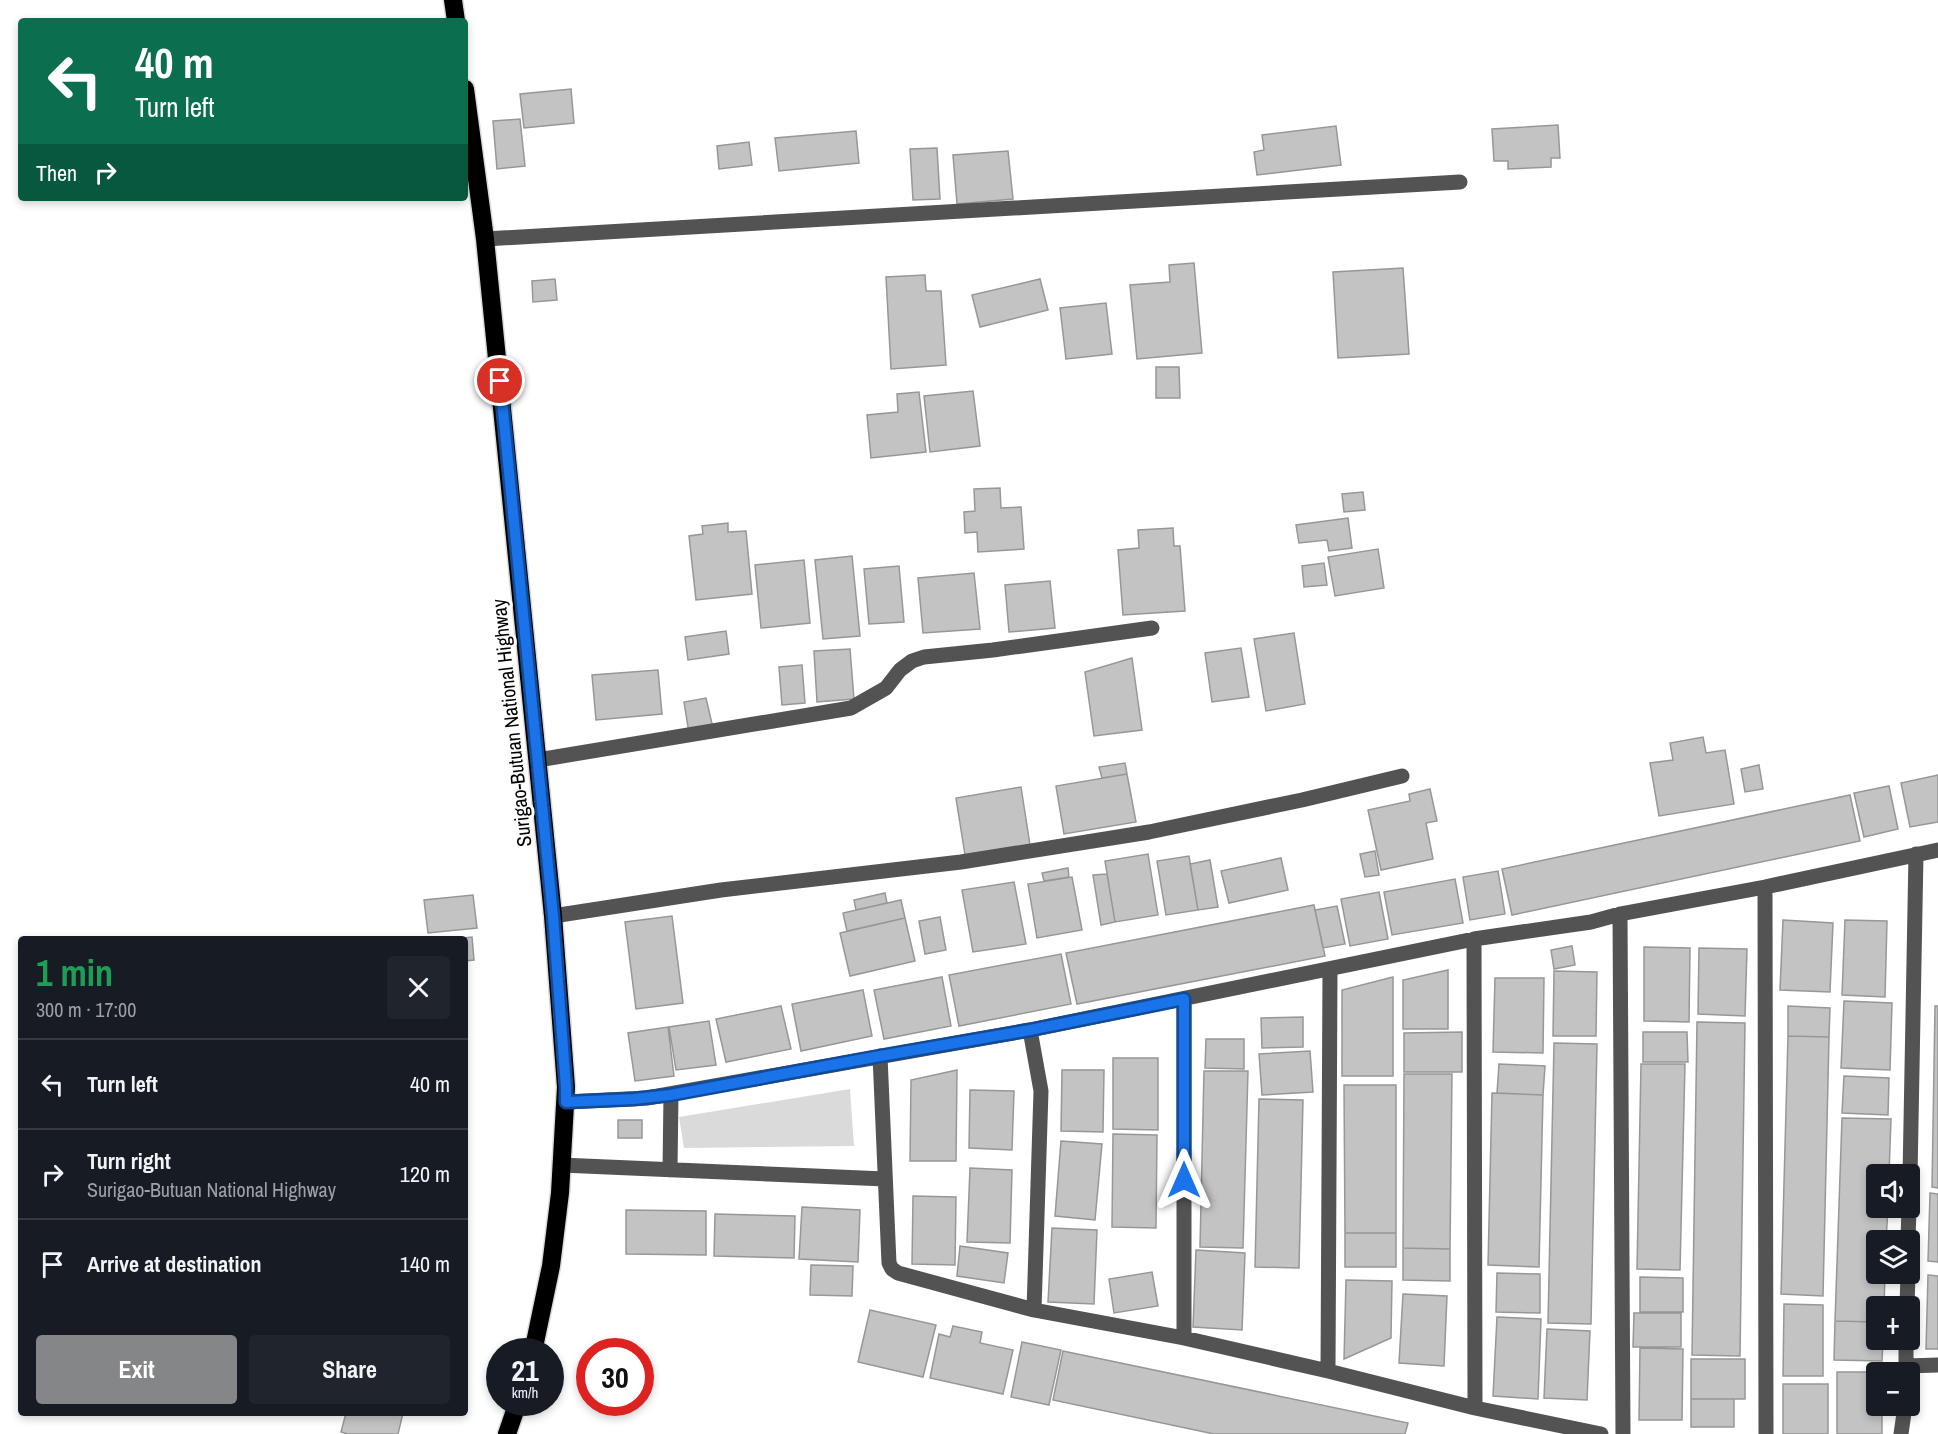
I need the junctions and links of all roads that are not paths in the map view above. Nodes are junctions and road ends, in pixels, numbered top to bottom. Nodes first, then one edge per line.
1 (453, 0) edge
2 (456, 18) edge
3 (468, 112) edge
4 (1460, 182) dead end
5 (485, 239) junction
6 (1152, 628) dead end
7 (538, 760) junction
8 (1402, 776) dead end
9 (1938, 850) edge
10 (1916, 854) junction
11 (1765, 886) junction
12 (1620, 914) junction
13 (553, 916) junction
14 (1474, 939) junction
15 (1330, 969) junction
16 (1184, 999) junction
17 (1030, 1030) junction
18 (880, 1056) junction
19 (670, 1095) junction
20 (566, 1102) junction
21 (1910, 1164) edge
22 (561, 1166) junction
23 (670, 1170) junction
24 (885, 1179) junction
25 (1034, 1310) junction
26 (536, 1338) edge
27 (1184, 1338) junction
28 (1938, 1365) edge
29 (1920, 1367) edge
30 (1328, 1371) junction
31 (1475, 1408) junction
32 (513, 1416) edge
33 (1904, 1416) edge
34 (507, 1434) edge
35 (1601, 1434) edge
36 (1623, 1434) edge
37 (1766, 1434) edge
38 (1902, 1434) edge

1 - 2 highway
3 - 5 highway, Surigao-Butuan National Highway
4 - 5 street
5 - 7 highway, Surigao-Butuan National Highway
6 - 7 street
7 - 13 highway, Surigao-Butuan National Highway
8 - 13 street
9 - 10 street
10 - 11 street
10 - 21 street
11 - 12 street
11 - 37 street
12 - 14 street
12 - 36 street
13 - 20 highway, Surigao-Butuan National Highway
14 - 15 street
14 - 31 street
15 - 16 street
15 - 30 street
16 - 17 street
16 - 27 street
17 - 18 street
17 - 25 street
18 - 19 street
18 - 24 street
19 - 20 street
19 - 23 street
20 - 22 highway, Surigao-Butuan National Highway
22 - 23 street
22 - 26 highway, Surigao-Butuan National Highway
23 - 24 street
24 - 25 street
25 - 27 street
27 - 30 street
28 - 29 street
30 - 31 street
31 - 35 street
32 - 34 highway
33 - 38 street

